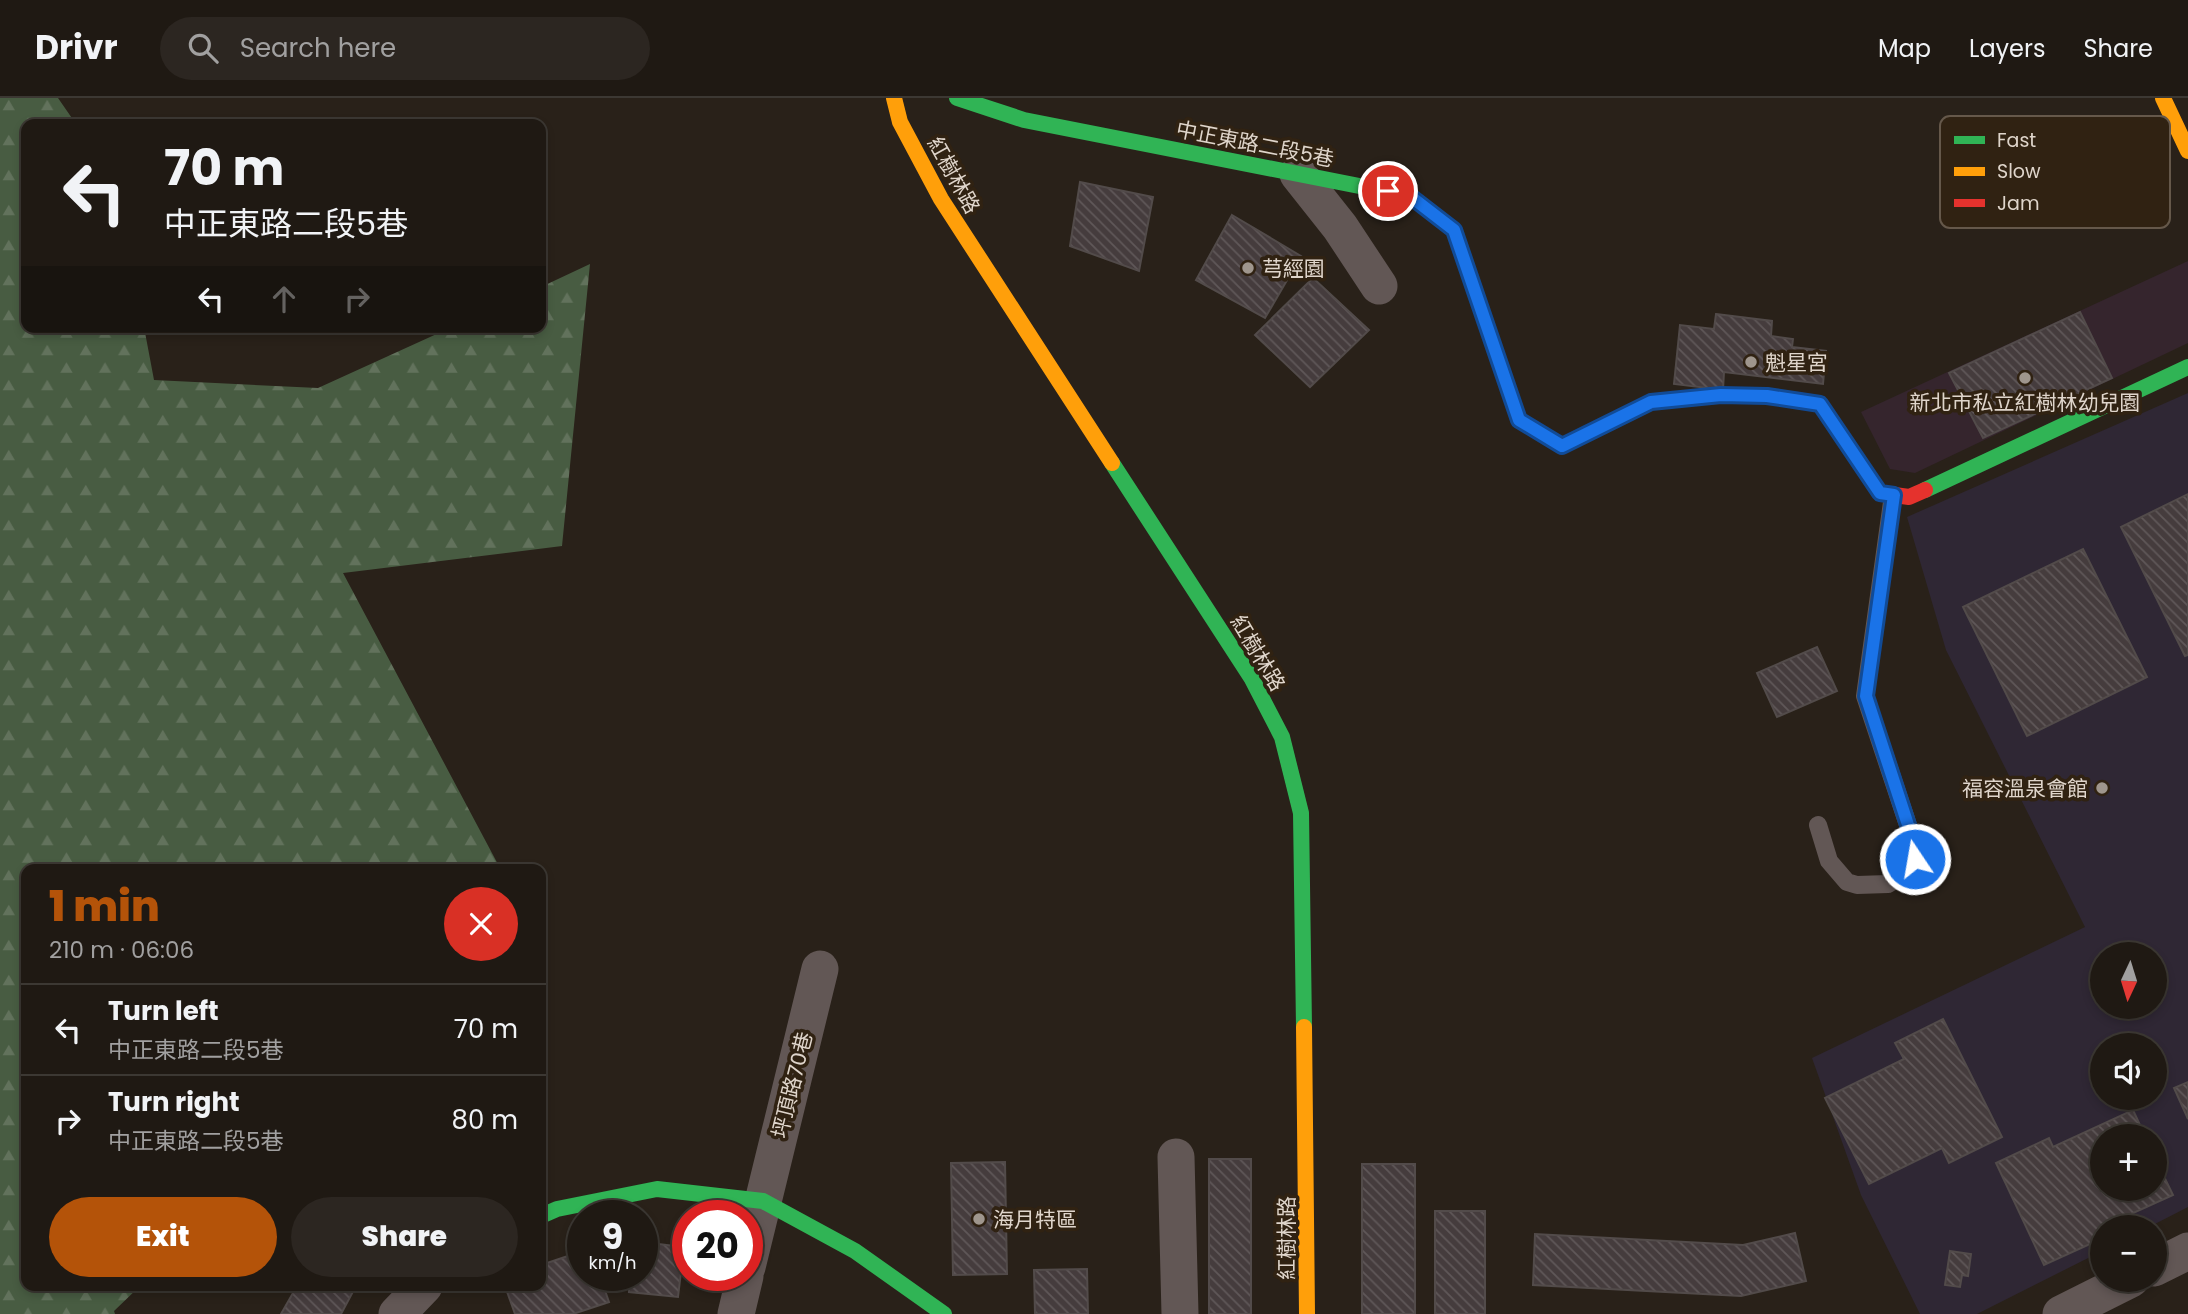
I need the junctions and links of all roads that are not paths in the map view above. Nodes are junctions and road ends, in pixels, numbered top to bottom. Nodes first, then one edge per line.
1 (894, 98) edge
2 (957, 98) edge
3 (2163, 98) edge
4 (2188, 151) edge
5 (1298, 174) junction
6 (1379, 286) dead end
7 (2188, 367) edge
8 (1894, 495) junction
9 (1818, 825) dead end
10 (820, 969) dead end
11 (1176, 1157) dead end
12 (764, 1201) junction
13 (763, 1205) edge
14 (546, 1214) edge
15 (2188, 1251) edge
16 (2167, 1262) edge
17 (419, 1291) edge
18 (741, 1291) edge
19 (2105, 1292) edge
20 (397, 1314) edge
21 (736, 1314) edge
22 (944, 1314) edge
23 (1180, 1314) edge
24 (1307, 1314) edge
25 (2061, 1314) edge

1 - 24 street, 紅樹林路
2 - 5 street, 中正東路二段5巷
3 - 4 street
5 - 6 street
5 - 8 street, 中正東路二段5巷
7 - 8 street
8 - 9 lane
10 - 12 street, 坪頂路70巷
11 - 23 street
12 - 13 street, 坪頂路70巷
12 - 14 street
12 - 22 street
15 - 16 street
17 - 20 street
18 - 21 street
19 - 25 street

